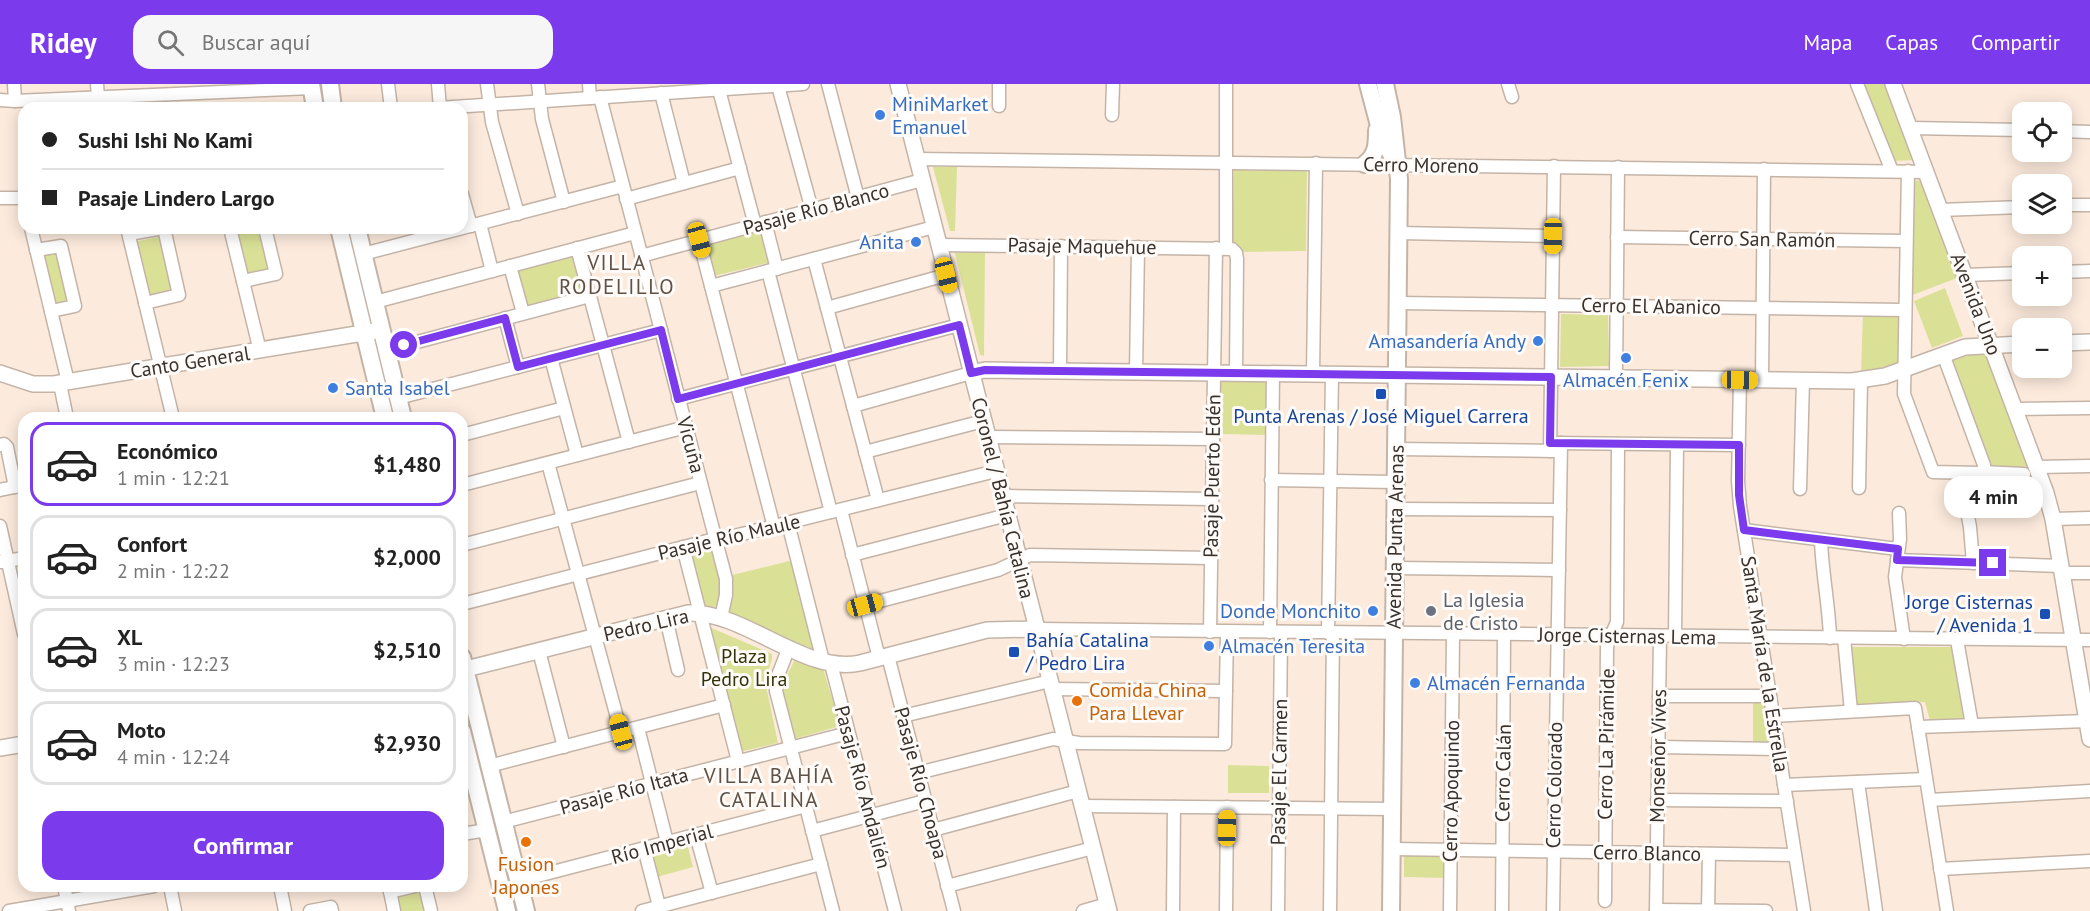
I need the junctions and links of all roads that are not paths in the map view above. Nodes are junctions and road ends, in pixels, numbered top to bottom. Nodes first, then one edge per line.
1 (14, 84) edge
2 (97, 84) edge
3 (330, 84) edge
4 (388, 84) edge
5 (438, 84) edge
6 (487, 84) edge
7 (538, 84) edge
8 (589, 84) edge
9 (803, 84) edge
10 (828, 84) edge
11 (897, 84) edge
12 (999, 84) edge
13 (1113, 84) edge
14 (1226, 84) edge
15 (1368, 84) edge
16 (1385, 84) edge
17 (1508, 84) edge
18 (1857, 84) edge
19 (1893, 84) edge
20 (312, 86) edge
21 (751, 86) edge
22 (778, 86) junction
23 (251, 87) edge
24 (200, 88) edge
25 (644, 89) edge
26 (151, 90) edge
27 (720, 90) junction
28 (661, 93) junction
29 (98, 97) junction
30 (1512, 97) dead end
31 (595, 98) junction
32 (0, 100) edge
33 (15, 101) junction
34 (540, 101) junction
35 (314, 102) edge
36 (332, 102) edge
37 (390, 102) edge
38 (439, 102) edge
39 (489, 105) junction
40 (468, 106) edge
41 (999, 106) dead end
42 (1112, 115) dead end
43 (1378, 120) junction
44 (1910, 128) junction
45 (2012, 130) edge
46 (2072, 131) edge
47 (2090, 132) edge
48 (916, 159) junction
49 (1226, 162) junction
50 (1316, 163) junction
51 (1365, 164) junction
52 (1397, 164) junction
53 (1554, 166) junction
54 (1618, 167) junction
55 (740, 168) junction
56 (1764, 170) junction
57 (1892, 171) junction
58 (1908, 171) junction
59 (1926, 172) junction
60 (922, 180) junction
61 (684, 183) junction
62 (623, 186) junction
63 (0, 198) edge
64 (18, 198) edge
65 (858, 198) junction
66 (626, 199) junction
67 (564, 201) junction
68 (2090, 205) edge
69 (2072, 206) edge
70 (2012, 207) edge
71 (468, 208) edge
72 (812, 210) junction
73 (1940, 210) junction
74 (518, 214) junction
75 (760, 224) junction
76 (475, 225) junction
77 (468, 226) edge
78 (934, 227) junction
79 (635, 232) junction
80 (1399, 233) junction
81 (32, 234) edge
82 (129, 234) edge
83 (164, 234) edge
84 (231, 234) edge
85 (266, 234) edge
86 (340, 234) edge
87 (358, 234) edge
88 (419, 234) edge
89 (1553, 236) junction
90 (1617, 237) junction
91 (1764, 239) junction
92 (699, 240) junction
93 (1906, 241) junction
94 (938, 245) junction
95 (1061, 246) junction
96 (1138, 247) junction
97 (578, 248) junction
98 (1221, 248) junction
99 (36, 250) junction
100 (363, 254) junction
101 (641, 255) junction
102 (814, 259) junction
103 (510, 266) junction
104 (773, 270) junction
105 (492, 271) junction
106 (2090, 271) edge
107 (2072, 272) edge
108 (2012, 273) edge
109 (946, 275) junction
110 (1965, 275) junction
111 (243, 281) junction
112 (711, 286) junction
113 (590, 296) junction
114 (375, 302) junction
115 (145, 303) junction
116 (1398, 303) junction
117 (1552, 305) junction
118 (1616, 306) junction
119 (827, 308) junction
120 (1763, 308) junction
121 (1904, 310) junction
122 (51, 311) junction
123 (523, 313) junction
124 (505, 318) junction
125 (959, 325) junction
126 (381, 329) junction
127 (661, 330) junction
128 (365, 333) junction
129 (2090, 342) edge
130 (2072, 343) edge
131 (1991, 344) junction
132 (2012, 344) edge
133 (603, 345) junction
134 (387, 350) junction
135 (260, 351) junction
136 (1943, 354) junction
137 (840, 356) junction
138 (551, 358) junction
139 (160, 367) junction
140 (518, 367) junction
141 (793, 368) junction
142 (1904, 370) junction
143 (1060, 371) junction
144 (1136, 372) junction
145 (0, 373) edge
146 (971, 373) junction
147 (1214, 373) junction
148 (1236, 373) junction
149 (1273, 374) junction
150 (1312, 374) junction
151 (1332, 374) junction
152 (1397, 375) junction
153 (1551, 377) junction
154 (1616, 378) junction
155 (1740, 380) junction
156 (1762, 380) junction
157 (1803, 380) junction
158 (1861, 380) junction
159 (64, 383) junction
160 (737, 383) junction
161 (398, 398) junction
162 (678, 399) junction
163 (853, 406) junction
164 (564, 408) junction
165 (2090, 408) edge
166 (2015, 409) junction
167 (66, 412) edge
168 (171, 412) edge
169 (384, 412) edge
170 (402, 412) edge
171 (983, 421) junction
172 (686, 427) junction
173 (468, 433) edge
174 (987, 437) junction
175 (1213, 439) junction
176 (629, 442) junction
177 (1618, 444) junction
178 (0, 445) edge
179 (1677, 445) junction
180 (1739, 445) junction
181 (1556, 447) junction
182 (1396, 449) junction
183 (865, 452) junction
184 (577, 456) junction
185 (548, 463) junction
186 (2090, 466) edge
187 (996, 471) junction
188 (2030, 471) junction
189 (1982, 472) junction
190 (1271, 480) junction
191 (1330, 481) junction
192 (1396, 482) junction
193 (18, 483) edge
194 (468, 483) edge
195 (700, 483) junction
196 (18, 486) edge
197 (1859, 488) dead end
198 (1800, 489) dead end
199 (0, 490) edge
200 (1002, 496) junction
201 (1964, 496) dead end
202 (1212, 499) junction
203 (878, 500) junction
204 (1396, 509) junction
205 (1560, 510) junction
206 (836, 511) junction
207 (1899, 513) dead end
208 (1007, 515) junction
209 (2090, 518) edge
210 (563, 519) junction
211 (2053, 519) junction
212 (788, 523) junction
213 (0, 526) edge
214 (774, 527) junction
215 (1744, 530) junction
216 (716, 540) junction
217 (1821, 540) junction
218 (468, 544) edge
219 (683, 547) junction
220 (1897, 554) junction
221 (852, 555) junction
222 (1211, 558) junction
223 (1018, 560) junction
224 (4, 561) edge
225 (1973, 563) junction
226 (1395, 568) junction
227 (2061, 569) junction
228 (1559, 570) junction
229 (2090, 573) edge
230 (578, 574) junction
231 (468, 602) edge
232 (865, 605) junction
233 (18, 611) edge
234 (700, 613) junction
235 (666, 618) junction
236 (720, 618) junction
237 (1036, 629) junction
238 (1210, 632) junction
239 (1227, 632) junction
240 (1275, 632) junction
241 (1331, 633) junction
242 (1394, 633) junction
243 (1453, 634) junction
244 (1504, 635) junction
245 (1557, 635) junction
246 (1612, 636) junction
247 (1660, 636) junction
248 (595, 637) junction
249 (1675, 637) junction
250 (1761, 637) junction
251 (1830, 638) junction
252 (1844, 638) junction
253 (1904, 639) junction
254 (1957, 640) junction
255 (2090, 640) edge
256 (2074, 641) junction
257 (789, 647) junction
258 (539, 651) junction
259 (883, 657) junction
260 (827, 663) junction
261 (468, 664) edge
262 (678, 670) dead end
263 (468, 684) edge
264 (1051, 685) junction
265 (1226, 691) junction
266 (1659, 696) junction
267 (1770, 696) junction
268 (2087, 701) edge
269 (724, 705) junction
270 (1851, 711) junction
271 (903, 716) junction
272 (1773, 716) junction
273 (2087, 722) junction
274 (1972, 725) junction
275 (1918, 727) junction
276 (638, 728) junction
277 (621, 732) junction
278 (849, 733) junction
279 (2090, 739) edge
280 (1065, 740) junction
281 (18, 745) edge
282 (564, 747) junction
283 (1658, 747) junction
284 (0, 748) edge
285 (790, 748) junction
286 (1778, 749) junction
287 (738, 761) junction
288 (468, 763) edge
289 (489, 766) junction
290 (918, 772) junction
291 (1926, 779) junction
292 (1858, 782) junction
293 (652, 783) junction
294 (1784, 784) junction
295 (2090, 792) edge
296 (1080, 798) junction
297 (1658, 800) junction
298 (1930, 800) junction
299 (925, 801) junction
300 (1787, 801) junction
301 (806, 806) junction
302 (1174, 807) junction
303 (1227, 807) junction
304 (1279, 808) junction
305 (1332, 808) junction
306 (1392, 809) junction
307 (870, 815) junction
308 (503, 822) junction
309 (487, 830) junction
310 (933, 830) junction
311 (812, 831) junction
312 (468, 833) edge
313 (696, 835) junction
314 (667, 842) junction
315 (1093, 848) junction
316 (644, 849) junction
317 (1392, 849) junction
318 (1451, 850) junction
319 (1502, 850) junction
320 (1554, 851) junction
321 (1605, 852) junction
322 (1657, 853) junction
323 (1709, 854) junction
324 (1795, 855) junction
325 (2090, 861) edge
326 (820, 864) junction
327 (1940, 868) junction
328 (518, 881) junction
329 (948, 886) junction
330 (128, 892) edge
331 (171, 892) edge
332 (281, 892) edge
333 (391, 892) edge
334 (427, 892) edge
335 (712, 893) junction
336 (1605, 901) dead end
337 (68, 906) edge
338 (659, 906) junction
339 (683, 906) edge
340 (1108, 908) edge
341 (1656, 910) edge
342 (1708, 910) edge
343 (1766, 910) edge
344 (9, 911) edge
345 (175, 911) edge
346 (285, 911) edge
347 (310, 911) edge
348 (332, 911) edge
349 (394, 911) edge
350 (432, 911) edge
351 (507, 911) edge
352 (525, 911) edge
353 (642, 911) edge
354 (832, 911) edge
355 (895, 911) edge
356 (954, 911) edge
357 (1083, 911) edge
358 (1173, 911) edge
359 (1226, 911) edge
360 (1278, 911) edge
361 (1330, 911) edge
362 (1391, 911) edge
363 (1450, 911) edge
364 (1502, 911) edge
365 (1553, 911) edge
366 (1804, 911) edge
367 (1876, 911) edge
368 (1947, 911) edge

1 - 33 street
2 - 29 street
3 - 36 main road
4 - 37 street
5 - 38 street
6 - 39 street
7 - 34 street
8 - 31 street, Vicuña
9 - 22 street
10 - 65 street
11 - 48 street, Coronel / Bahía Catalina
12 - 41 street
13 - 42 street
14 - 49 street, Pasaje Puerto Edén
15 - 43 main road, Avenida Punta Arenas
16 - 52 main road, Avenida Punta Arenas
17 - 30 street
18 - 57 street
19 - 44 street, Avenida Uno
20 - 23 street
20 - 35 main road
21 - 22 street
21 - 27 street
22 - 72 street
23 - 24 street
24 - 26 street
25 - 28 street
25 - 31 street
26 - 29 street
27 - 28 street
27 - 55 street, Pasaje Río Choapa
28 - 61 street
29 - 33 street
31 - 34 street
31 - 62 street, Vicuña
32 - 33 street
34 - 39 street
34 - 67 street
39 - 40 street
39 - 74 street
43 - 51 main road
43 - 52 main road, Avenida Punta Arenas
44 - 45 street
44 - 59 street, Avenida Uno
46 - 47 street
48 - 49 street, Cerro Moreno
48 - 60 street, Coronel / Bahía Catalina
49 - 50 street, Cerro Moreno
49 - 98 street, Pasaje Puerto Edén
50 - 51 street, Cerro Moreno
50 - 150 street
51 - 52 street, Cerro Moreno
52 - 53 street, Cerro Moreno
52 - 80 main road, Avenida Punta Arenas
53 - 54 street, Cerro Moreno
53 - 89 street, Cerro Colorado
54 - 56 street, Cerro Moreno
54 - 90 street
55 - 61 street
55 - 75 street, Pasaje Río Choapa
56 - 57 street, Cerro Moreno
56 - 91 street
57 - 58 street, Cerro Moreno
58 - 59 street, Cerro Moreno
58 - 93 street
59 - 73 street, Avenida Uno
60 - 65 street, Pasaje Río Blanco
60 - 78 street, Coronel / Bahía Catalina
61 - 66 street
62 - 66 street, Vicuña
62 - 67 street
63 - 64 street
65 - 72 street, Pasaje Río Blanco
66 - 79 street, Vicuña
67 - 74 street
68 - 69 street
70 - 73 street
71 - 76 street
72 - 75 street, Pasaje Río Blanco
73 - 110 street, Avenida Uno
74 - 76 street
75 - 92 street, Pasaje Río Blanco
75 - 104 street, Pasaje Río Choapa
76 - 77 street
76 - 105 street
78 - 94 street, Coronel / Bahía Catalina
78 - 102 street
79 - 97 street
79 - 101 street, Vicuña
80 - 89 street
80 - 116 main road, Avenida Punta Arenas
81 - 99 street
82 - 115 street
83 - 115 street
84 - 111 street
85 - 111 street
86 - 128 main road
87 - 100 main road
88 - 100 street
89 - 117 street, Cerro Colorado
90 - 91 street, Cerro San Ramón
90 - 118 street
91 - 93 street, Cerro San Ramón
91 - 120 street
92 - 101 street, Pasaje Río Blanco
92 - 112 street
93 - 121 street
94 - 95 street, Pasaje Maquehue
94 - 109 street, Coronel / Bahía Catalina
95 - 96 street, Pasaje Maquehue
95 - 143 street
96 - 98 street, Pasaje Maquehue
96 - 144 street
97 - 103 street
97 - 113 street
98 - 147 street, Pasaje Puerto Edén
98 - 148 street, Pasaje Puerto Edén
99 - 122 street
99 - 122 street
100 - 114 main road
101 - 127 street, Vicuña
102 - 104 street
102 - 119 street
103 - 105 street
103 - 123 street
104 - 112 street
104 - 141 street, Pasaje Río Choapa
105 - 114 street
106 - 107 street
108 - 110 street
109 - 119 street
109 - 125 street, Coronel / Bahía Catalina
110 - 131 street, Avenida Uno
111 - 135 street
112 - 160 street
113 - 123 street
113 - 133 street
114 - 126 main road
115 - 139 street
116 - 117 street, Cerro El Abanico
116 - 152 main road, Avenida Punta Arenas
117 - 118 street, Cerro El Abanico
117 - 153 street, Cerro Colorado
118 - 120 street, Cerro El Abanico
118 - 154 street
119 - 137 street
120 - 121 street, Cerro El Abanico
120 - 156 street
121 - 142 street
122 - 159 street
123 - 124 street
124 - 134 street
124 - 140 street
125 - 137 street
125 - 146 street, Coronel / Bahía Catalina
126 - 128 street, Canto General
126 - 134 main road
127 - 133 street
127 - 162 street, Vicuña
128 - 135 street, Canto General
128 - 169 main road
129 - 130 street
131 - 132 street
131 - 136 street
131 - 166 street, Avenida Uno
133 - 138 street
133 - 176 street
134 - 161 main road
135 - 139 street, Canto General
136 - 142 street
136 - 189 street
137 - 141 street
137 - 163 street
138 - 140 street
138 - 164 street
139 - 159 street, Canto General
139 - 168 street
140 - 161 street
141 - 160 street
141 - 206 street, Pasaje Río Choapa
142 - 158 street
142 - 189 street
143 - 144 street
143 - 146 street
144 - 147 street
145 - 159 street, Canto General
146 - 163 street
146 - 171 street, Coronel / Bahía Catalina
147 - 148 street
147 - 175 street, Pasaje Puerto Edén
148 - 149 street
149 - 150 street
149 - 190 street, Pasaje El Carmen
150 - 151 street
151 - 152 street
151 - 191 street
152 - 153 street
152 - 182 main road, Avenida Punta Arenas
153 - 154 street
153 - 181 street, Cerro Colorado
154 - 155 street
155 - 156 street
155 - 180 street, Santa María de la Estrella
156 - 157 street
157 - 158 street
157 - 198 street
158 - 197 street
159 - 167 street
160 - 162 street
160 - 214 street
161 - 170 main road
162 - 172 street, Vicuña
163 - 183 street
164 - 173 street
164 - 184 street
165 - 166 street
166 - 188 street, Avenida Uno
171 - 174 street, Coronel / Bahía Catalina
171 - 183 street
172 - 176 street
172 - 195 street, Vicuña
174 - 175 street
174 - 187 street, Coronel / Bahía Catalina
175 - 202 street, Pasaje Puerto Edén
176 - 184 street
177 - 179 street
177 - 181 street
177 - 246 street, Cerro La Pirámide
178 - 193 street
179 - 180 street
179 - 249 street
180 - 215 street, Santa María de la Estrella
181 - 182 street
181 - 205 street, Cerro Colorado
182 - 192 main road, Avenida Punta Arenas
183 - 203 street
184 - 185 street
185 - 194 street
185 - 210 street
186 - 188 street
187 - 200 street, Coronel / Bahía Catalina
187 - 203 street, Pasaje Río Maule
188 - 189 street
188 - 211 street, Avenida Uno
190 - 191 street
190 - 240 street, Pasaje El Carmen
191 - 192 street
191 - 241 street
192 - 204 main road, Avenida Punta Arenas
195 - 210 street
195 - 216 street, Vicuña
196 - 199 street
200 - 202 street
200 - 208 street, Coronel / Bahía Catalina
201 - 225 street
202 - 222 street, Pasaje Puerto Edén
203 - 206 street, Pasaje Río Maule
204 - 205 street
204 - 226 main road, Avenida Punta Arenas
205 - 228 street, Cerro Colorado
206 - 212 street, Pasaje Río Maule
206 - 221 street, Pasaje Río Choapa
207 - 220 street
208 - 221 street
208 - 223 street, Coronel / Bahía Catalina
209 - 211 street
210 - 218 street
210 - 230 street
211 - 227 street, Avenida Uno
212 - 214 street, Pasaje Río Maule
212 - 260 street, Pasaje Río Andalién
213 - 224 street
214 - 216 street, Pasaje Río Maule
215 - 217 street
215 - 250 street, Santa María de la Estrella
216 - 219 street, Pasaje Río Maule
216 - 236 street, Vicuña
217 - 220 street
217 - 251 street
219 - 230 street, Pasaje Río Maule
219 - 234 street
220 - 225 street
220 - 253 street
221 - 232 street, Pasaje Río Choapa
222 - 223 street
222 - 238 street, Pasaje Puerto Edén
223 - 232 street
223 - 237 street, Coronel / Bahía Catalina
224 - 233 street
225 - 227 street
226 - 228 street
226 - 242 main road, Avenida Punta Arenas
227 - 229 street
227 - 256 street, Avenida Uno
228 - 245 street, Cerro Colorado
230 - 231 street, Pasaje Río Maule
230 - 248 street
232 - 259 street, Pasaje Río Choapa
234 - 235 street, Pedro Lira
234 - 236 street, Pedro Lira
234 - 269 street
235 - 248 street, Pedro Lira
235 - 262 street
236 - 257 street, Pedro Lira
237 - 238 street, Jorge Cisternas Lema
237 - 259 street, Pedro Lira
237 - 264 street, Coronel / Bahía Catalina
238 - 239 street, Jorge Cisternas Lema
239 - 240 street, Jorge Cisternas Lema
239 - 265 street
240 - 241 street, Jorge Cisternas Lema
240 - 304 street, Pasaje El Carmen
241 - 242 street, Jorge Cisternas Lema
241 - 305 street
242 - 243 street, Jorge Cisternas Lema
242 - 306 main road, Avenida Punta Arenas
243 - 244 street, Jorge Cisternas Lema
243 - 318 street, Cerro Apoquindo
244 - 245 street, Jorge Cisternas Lema
244 - 319 street, Cerro Calán
245 - 246 street, Jorge Cisternas Lema
245 - 320 street, Cerro Colorado
246 - 247 street, Jorge Cisternas Lema
246 - 321 street, Cerro La Pirámide
247 - 249 street, Jorge Cisternas Lema
247 - 266 street, Monseñor Vives
248 - 258 street, Pedro Lira
248 - 277 street
249 - 250 street, Jorge Cisternas Lema
250 - 251 street, Jorge Cisternas Lema
250 - 267 street, Santa María de la Estrella
251 - 252 street, Jorge Cisternas Lema
252 - 253 street, Jorge Cisternas Lema
252 - 270 street
253 - 254 street, Jorge Cisternas Lema
254 - 256 street, Jorge Cisternas Lema
254 - 274 street
255 - 256 street, Jorge Cisternas Lema
256 - 268 street, Avenida Uno
257 - 260 street, Pedro Lira
257 - 285 street
258 - 261 street, Pedro Lira
258 - 282 street
259 - 260 street, Pedro Lira
259 - 271 street, Pasaje Río Choapa
260 - 278 street, Pasaje Río Andalién
263 - 289 main road
264 - 265 street
264 - 271 street
264 - 280 street, Coronel / Bahía Catalina
265 - 280 street
266 - 267 street
266 - 283 street, Monseñor Vives
267 - 272 street, Santa María de la Estrella
268 - 273 street, Avenida Uno
269 - 276 street
269 - 287 street
270 - 272 street
270 - 275 street
271 - 290 street, Pasaje Río Choapa
272 - 286 street, Santa María de la Estrella
273 - 274 street
273 - 279 street, Avenida Uno
274 - 275 street
275 - 291 street
276 - 277 street
276 - 293 street
277 - 282 street
278 - 285 street, Pasaje Río Itata
278 - 307 street, Pasaje Río Andalién
280 - 290 street
280 - 296 street, Coronel / Bahía Catalina
281 - 284 street
282 - 289 street
283 - 286 street
283 - 297 street, Monseñor Vives
285 - 287 street, Pasaje Río Itata
285 - 301 street
286 - 294 street, Santa María de la Estrella
287 - 293 street, Pasaje Río Itata
288 - 309 main road
289 - 308 main road
290 - 299 street, Pasaje Río Choapa
291 - 292 street
291 - 298 street
292 - 294 street
292 - 367 street
293 - 308 street, Pasaje Río Itata
293 - 314 street
294 - 300 street, Santa María de la Estrella
295 - 298 street
296 - 302 street
296 - 310 street
296 - 315 street, Coronel / Bahía Catalina
297 - 300 street
297 - 322 street, Monseñor Vives
298 - 327 street
299 - 307 street
299 - 310 street, Pasaje Río Choapa
300 - 324 street, Santa María de la Estrella
301 - 311 street
301 - 313 street, Río Imperial
302 - 303 street
302 - 358 street
303 - 304 street
303 - 359 street
304 - 305 street
304 - 360 street, Pasaje El Carmen
305 - 306 street
305 - 361 street
306 - 317 main road, Avenida Punta Arenas
307 - 311 street
307 - 355 street, Pasaje Río Andalién
308 - 328 main road
309 - 312 street
309 - 351 main road
310 - 329 street, Pasaje Río Choapa
311 - 326 street
313 - 314 street, Río Imperial
313 - 335 street
314 - 316 street, Río Imperial
315 - 329 street
315 - 340 street, Coronel / Bahía Catalina
316 - 328 street, Río Imperial
316 - 338 street
317 - 318 street, Cerro Blanco
317 - 362 main road, Avenida Punta Arenas
318 - 319 street, Cerro Blanco
318 - 363 street, Cerro Apoquindo
319 - 320 street, Cerro Blanco
319 - 364 street, Cerro Calán
320 - 321 street, Cerro Blanco
320 - 365 street, Cerro Colorado
321 - 322 street, Cerro Blanco
321 - 336 street, Cerro La Pirámide
322 - 323 street, Cerro Blanco
322 - 341 street, Monseñor Vives
323 - 324 street, Cerro Blanco
323 - 342 street
324 - 366 street, Santa María de la Estrella
325 - 327 street
326 - 335 street
326 - 354 street
327 - 368 street
328 - 352 main road
329 - 356 street, Pasaje Río Choapa
330 - 337 street
331 - 345 street
332 - 346 street
333 - 349 street
334 - 350 street
335 - 339 street
337 - 344 street
338 - 339 street
338 - 353 street
340 - 357 street
341 - 342 street
342 - 343 street
347 - 348 street

